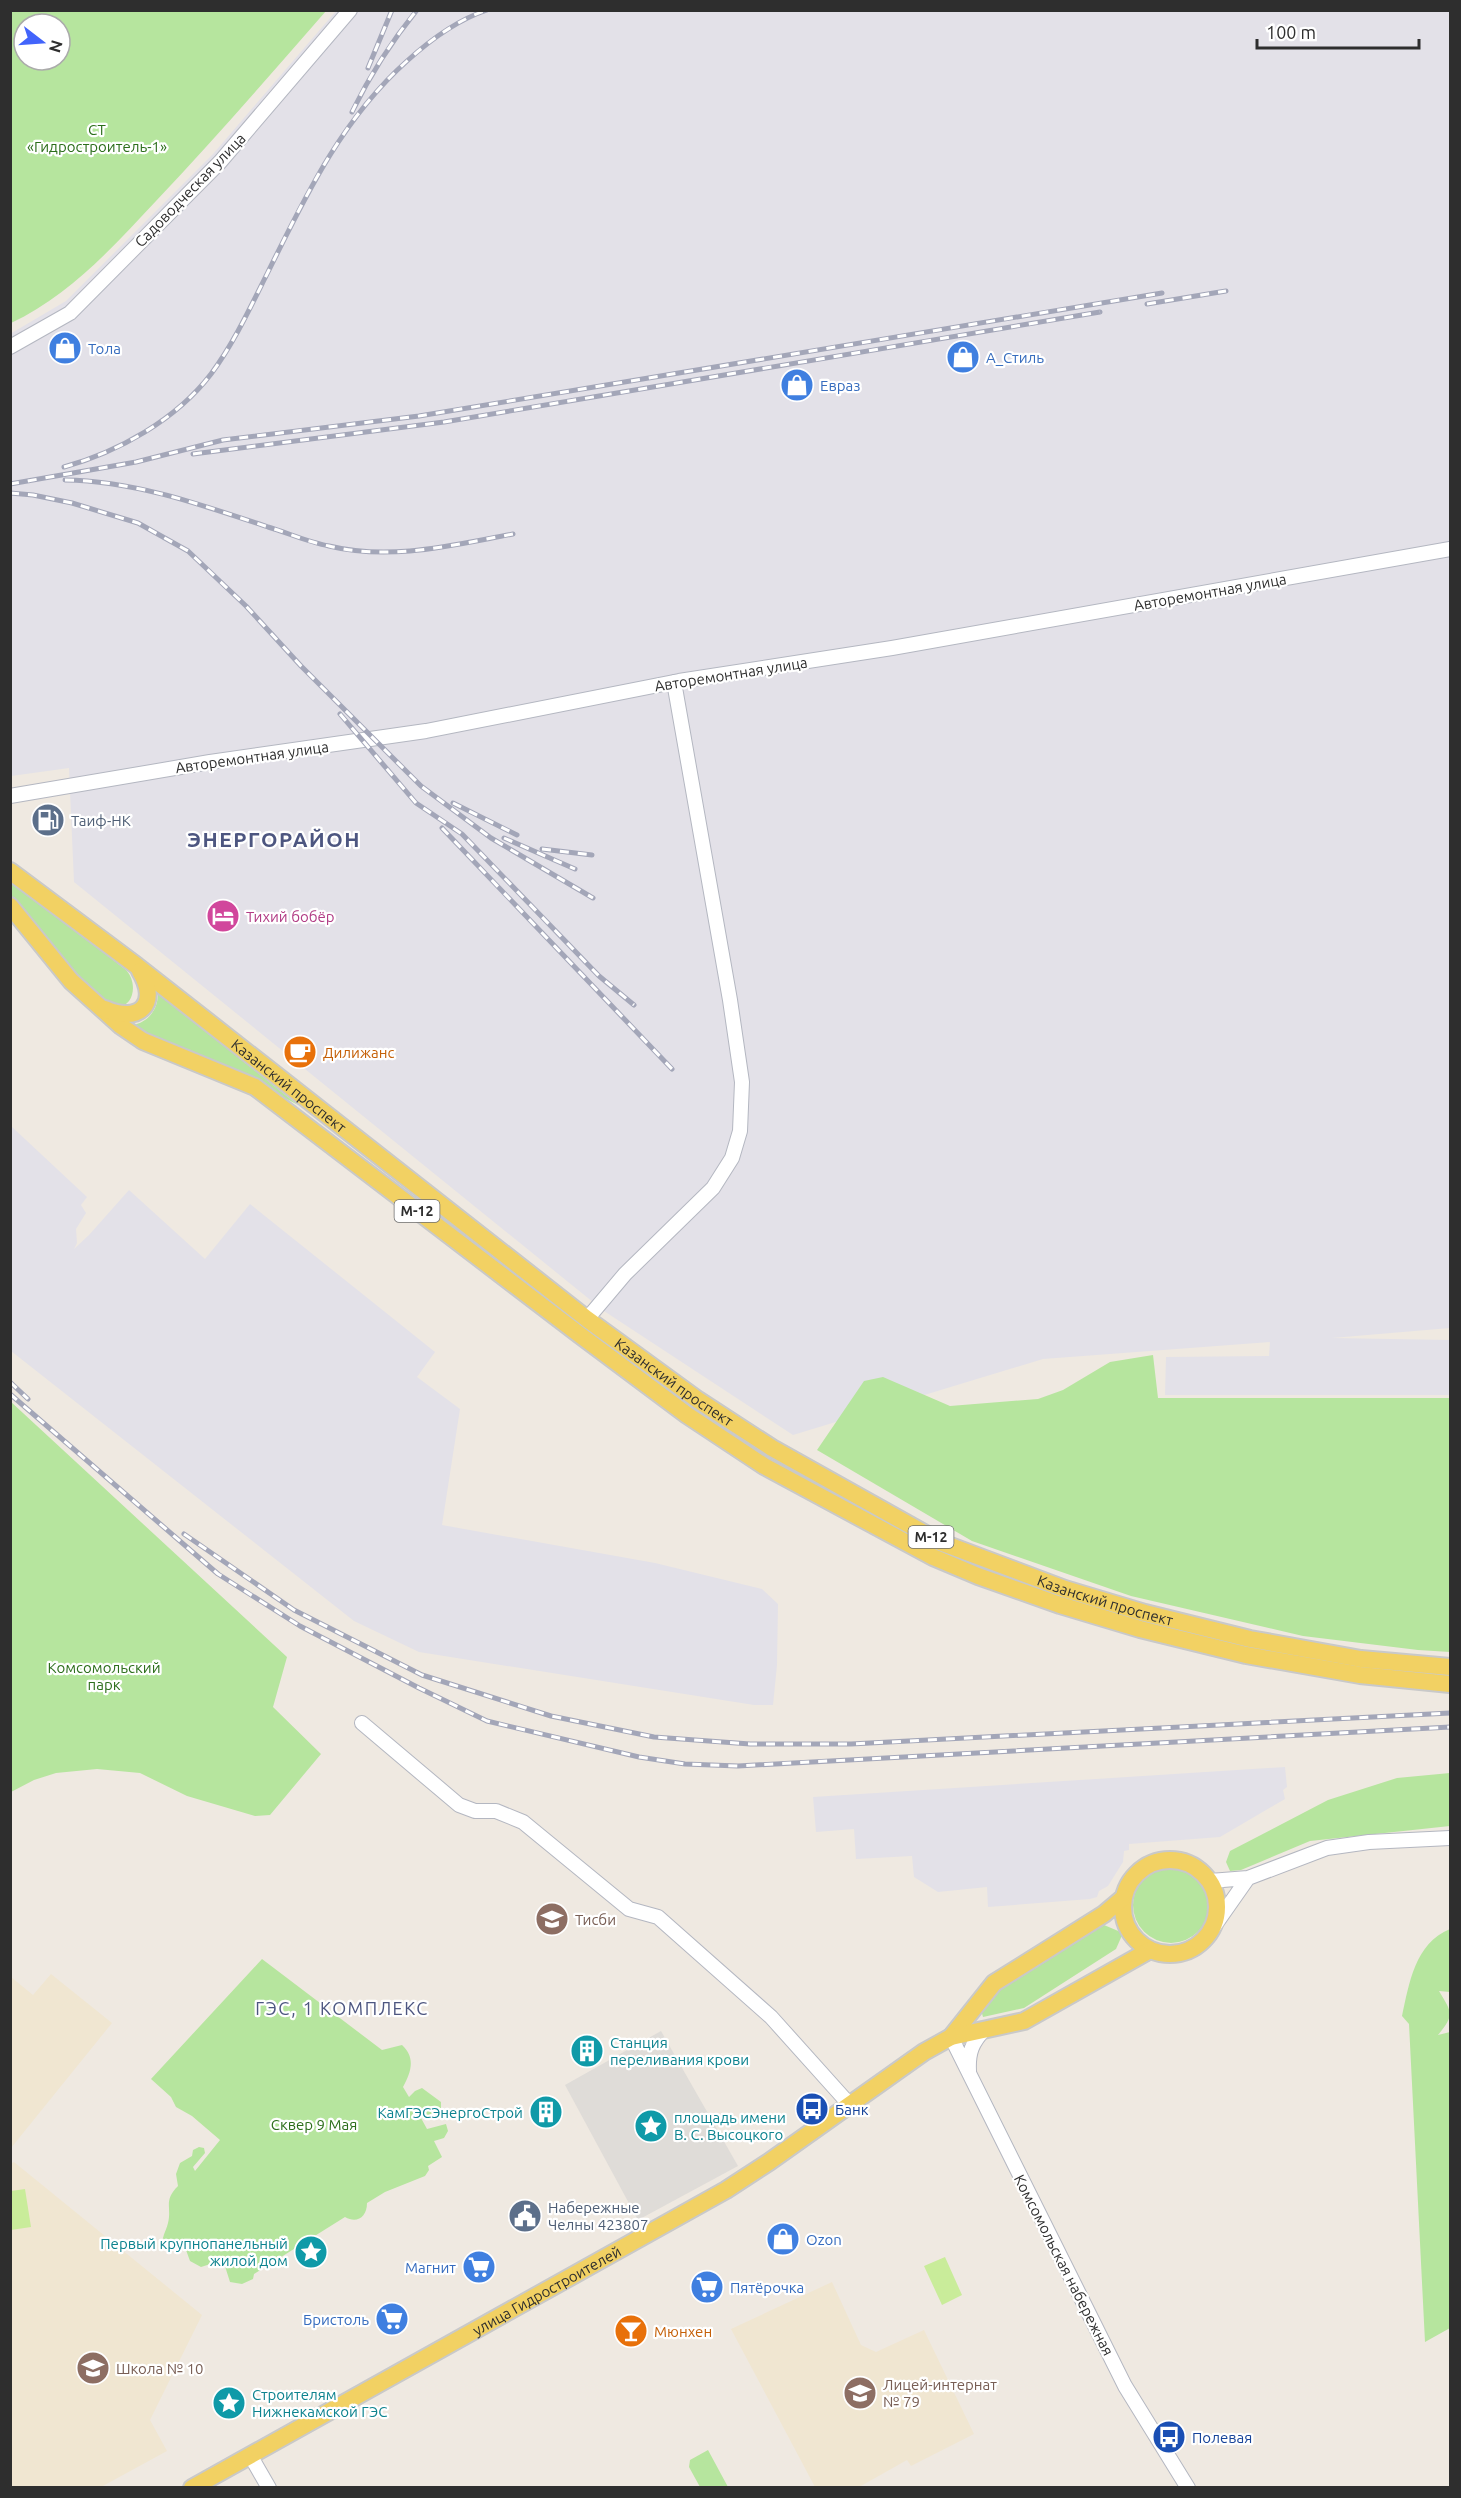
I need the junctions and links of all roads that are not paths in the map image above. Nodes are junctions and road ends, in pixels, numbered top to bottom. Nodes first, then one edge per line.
1 (350, 10) edge
2 (10, 347) edge
3 (1450, 549) edge
4 (674, 682) junction
5 (31, 794) junction
6 (10, 796) edge
7 (10, 805) edge
8 (11, 871) edge
9 (10, 906) edge
10 (137, 966) junction
11 (96, 1005) junction
12 (587, 1319) junction
13 (698, 1400) junction
14 (687, 1415) junction
15 (735, 1427) junction
16 (727, 1442) junction
17 (1450, 1667) edge
18 (1450, 1684) edge
19 (362, 1723) dead end
20 (1450, 1838) edge
21 (1248, 1878) junction
22 (1210, 1881) junction
23 (1123, 1898) junction
24 (1208, 1935) junction
25 (1150, 1950) junction
26 (985, 2029) junction
27 (951, 2037) junction
28 (969, 2073) junction
29 (850, 2104) junction
30 (250, 2455) junction
31 (192, 2487) edge
32 (269, 2487) edge
33 (1188, 2487) edge

1 - 2 street, Садоводческая улица
3 - 4 street, Авторемонтная улица
4 - 5 street, Авторемонтная улица
4 - 12 street
5 - 6 street, Авторемонтная улица
5 - 7 street
8 - 10 main road, Казанский проспект / М-12
9 - 11 main road, Казанский проспект / М-12
10 - 11 main road
10 - 12 main road, Казанский проспект / М-12
11 - 14 main road, Казанский проспект / М-12
12 - 13 main road, Казанский проспект / М-12
13 - 14 main road
13 - 15 main road, Казанский проспект / М-12
14 - 16 main road, Казанский проспект / М-12
15 - 16 main road
15 - 17 main road, Казанский проспект / М-12
16 - 18 main road, Казанский проспект / М-12
19 - 29 street
20 - 21 street
21 - 22 street
21 - 24 street
22 - 23 main road
22 - 24 main road
23 - 25 main road
23 - 27 main road
24 - 25 main road
25 - 26 main road
26 - 27 main road
26 - 28 street
27 - 28 street, Комсомольская набережная
27 - 29 main road, улица Гидростроителей
28 - 33 street, Комсомольская набережная
29 - 30 main road, улица Гидростроителей
30 - 31 main road, улица Гидростроителей
30 - 32 street

